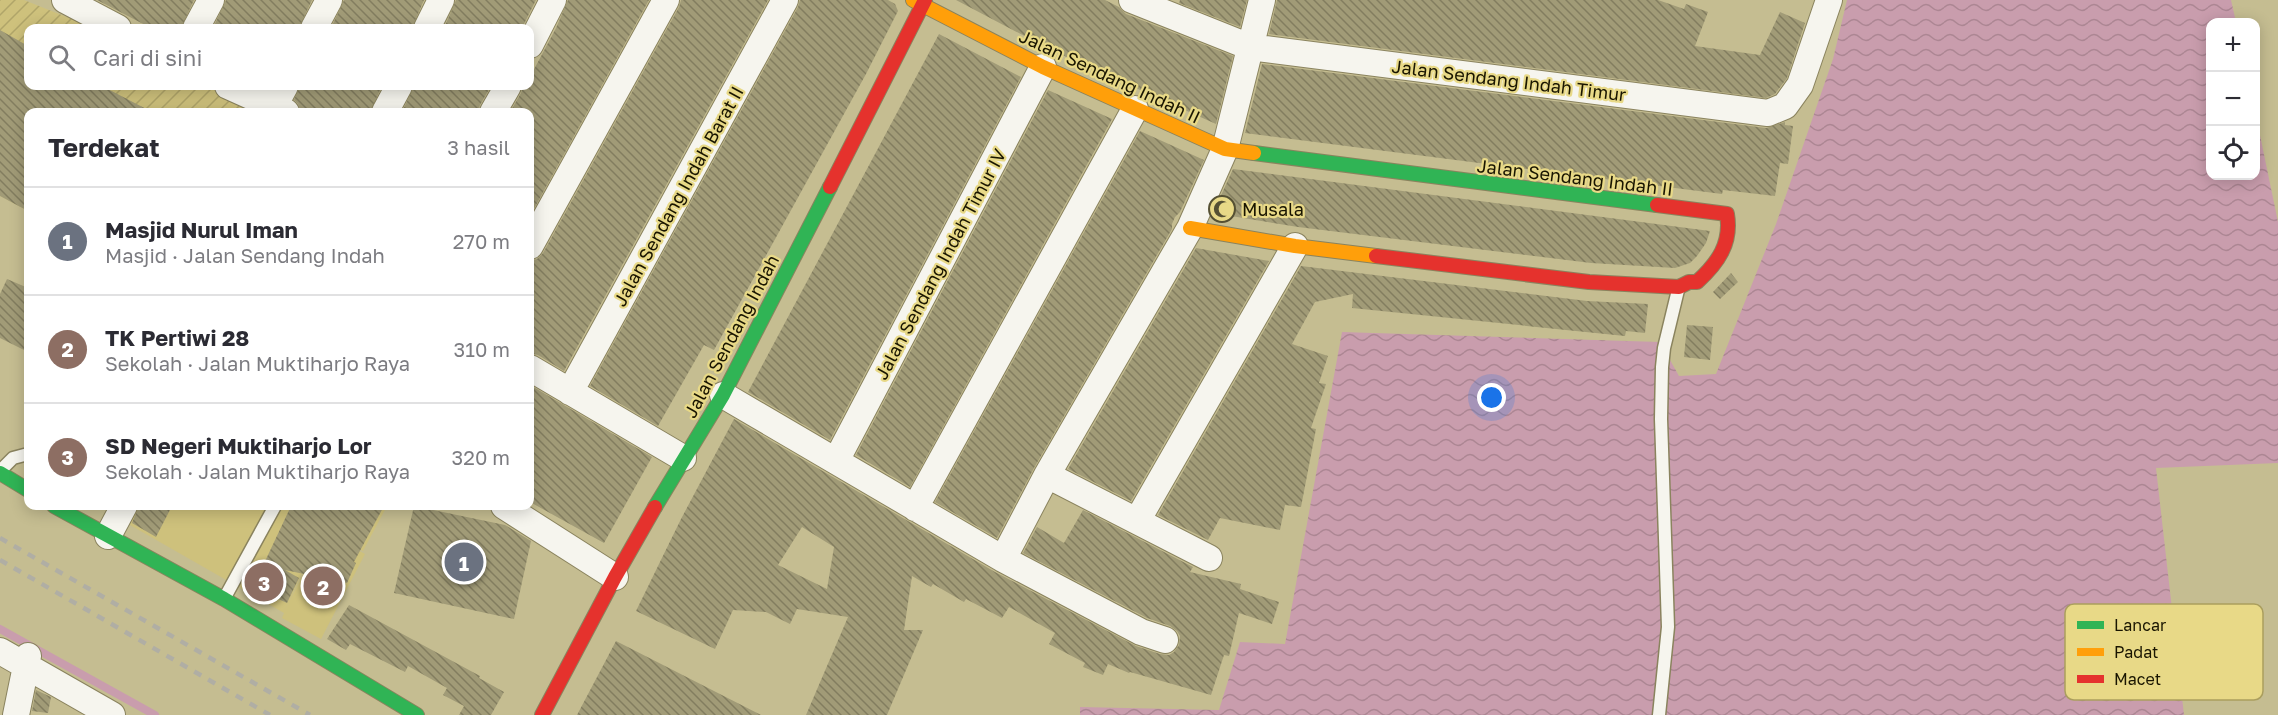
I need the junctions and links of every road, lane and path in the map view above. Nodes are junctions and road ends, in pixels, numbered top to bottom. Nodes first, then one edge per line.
1 (65, 0) edge
2 (211, 0) edge
3 (329, 0) edge
4 (441, 0) edge
5 (553, 0) edge
6 (666, 0) edge
7 (785, 0) edge
8 (1262, 0) edge
9 (1829, 0) edge
10 (920, 2) edge
11 (1146, 3) edge
12 (93, 6) edge
13 (113, 24) edge
14 (198, 24) edge
15 (316, 24) edge
16 (429, 24) edge
17 (534, 37) edge
18 (1250, 47) junction
19 (1043, 67) junction
20 (239, 90) edge
21 (397, 90) edge
22 (506, 90) edge
23 (279, 104) edge
24 (387, 108) edge
25 (495, 108) edge
26 (1135, 109) junction
27 (1225, 149) junction
28 (1190, 228) junction
29 (534, 239) edge
30 (1295, 246) junction
31 (1679, 287) junction
32 (534, 370) edge
33 (570, 392) junction
34 (723, 395) junction
35 (24, 455) edge
36 (683, 458) junction
37 (836, 461) junction
38 (0, 472) edge
39 (1047, 475) junction
40 (24, 487) edge
41 (915, 508) junction
42 (61, 510) edge
43 (122, 510) edge
44 (273, 510) edge
45 (510, 510) edge
46 (1137, 521) junction
47 (108, 537) junction
48 (1209, 558) dead end
49 (1003, 559) junction
50 (615, 577) junction
51 (224, 599) junction
52 (1165, 640) dead end
53 (0, 651) edge
54 (26, 660) junction
55 (16, 715) edge
56 (112, 715) edge
57 (417, 715) edge
58 (542, 715) edge
59 (1659, 715) edge

1 - 12 street
2 - 14 street
3 - 15 street
4 - 16 street
5 - 17 street
6 - 29 street
7 - 33 street, Jalan Sendang Indah Barat II
8 - 18 street
9 - 18 street, Jalan Sendang Indah Timur
10 - 19 street, Jalan Sendang Indah II
10 - 34 street, Jalan Sendang Indah
11 - 18 street, Jalan Sendang Indah Timur
12 - 13 street
18 - 27 street
19 - 26 street, Jalan Sendang Indah II
19 - 37 street, Jalan Sendang Indah Timur IV
20 - 23 street
21 - 24 street
22 - 25 street
26 - 27 street, Jalan Sendang Indah II
26 - 41 street
27 - 28 street
27 - 31 street, Jalan Sendang Indah II
28 - 30 street
28 - 39 street
30 - 31 street
30 - 46 street
31 - 59 lane
32 - 33 street
33 - 36 street
34 - 36 street, Jalan Sendang Indah
34 - 37 street
35 - 38 lane
36 - 50 street, Jalan Sendang Indah
37 - 41 street
38 - 40 street
39 - 46 street
39 - 49 street
41 - 49 street
42 - 47 street
43 - 47 street
44 - 51 lane
45 - 50 street
46 - 48 street
47 - 51 street
49 - 52 street
50 - 58 street, Jalan Sendang Indah
51 - 57 street
53 - 54 street
54 - 55 street
54 - 56 street

